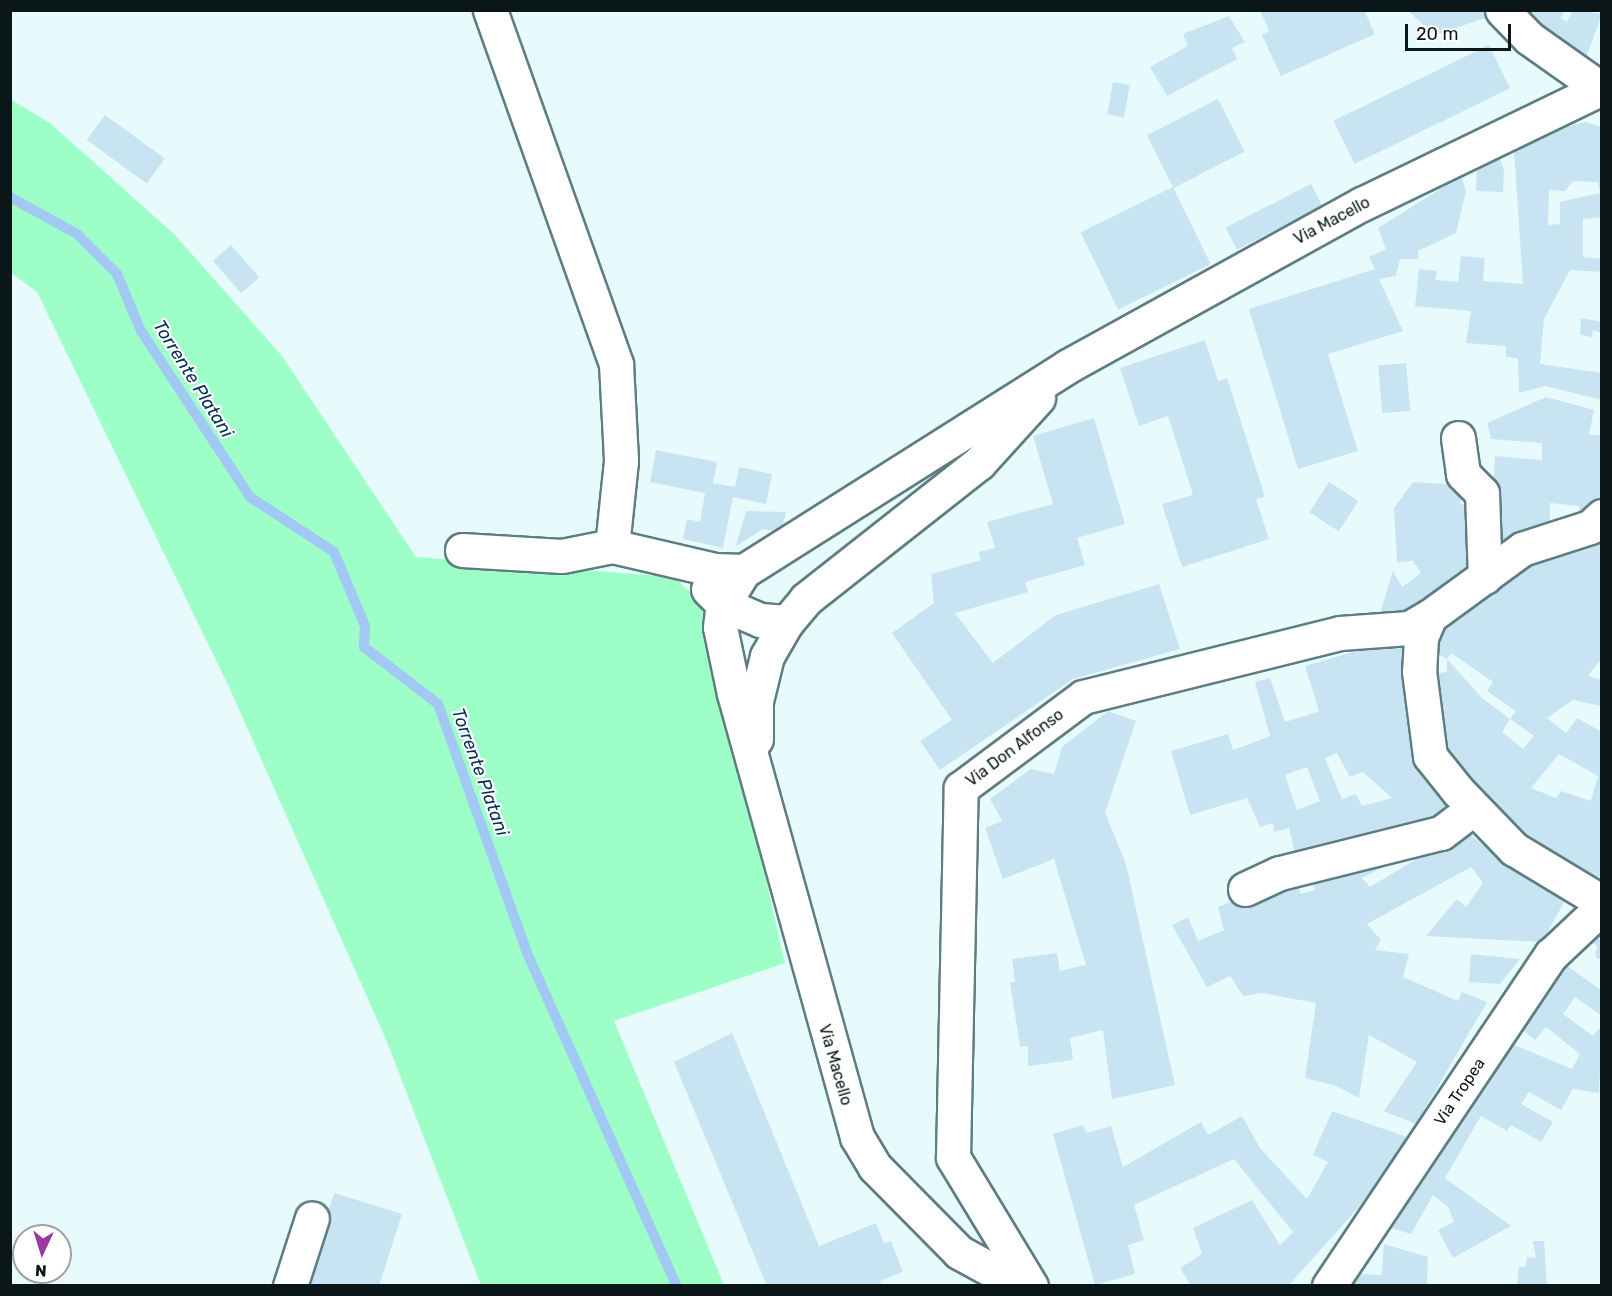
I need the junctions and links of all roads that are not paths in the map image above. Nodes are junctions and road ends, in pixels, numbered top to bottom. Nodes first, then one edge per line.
1 (490, 10) edge
2 (1502, 10) edge
3 (1601, 88) edge
4 (1068, 366) junction
5 (1458, 438) dead end
6 (895, 475) junction
7 (918, 509) junction
8 (1602, 516) edge
9 (612, 546) junction
10 (462, 550) dead end
11 (664, 556) junction
12 (744, 571) junction
13 (1485, 577) junction
14 (723, 604) junction
15 (1430, 616) junction
16 (787, 622) junction
17 (757, 775) junction
18 (1474, 808) junction
19 (1245, 889) dead end
20 (1602, 902) edge
21 (1602, 907) edge
22 (312, 1218) dead end
23 (290, 1286) edge
24 (1021, 1286) edge
25 (1031, 1286) edge
26 (1329, 1286) edge

1 - 9 street
2 - 3 street
3 - 4 street, Via Macello
4 - 6 street, Via Macello
4 - 7 street
5 - 13 street
6 - 7 street
6 - 12 street, Via Macello
7 - 16 street
8 - 13 street, Via Don Alfonso
9 - 10 street
9 - 11 street
11 - 12 street
11 - 14 street
12 - 14 street
13 - 15 street, Via Don Alfonso
14 - 16 street
14 - 17 street
15 - 18 street
15 - 25 street, Via Don Alfonso
16 - 17 street
17 - 24 street, Via Macello
18 - 19 street
18 - 20 street
21 - 26 street, Via Tropea
22 - 23 street

